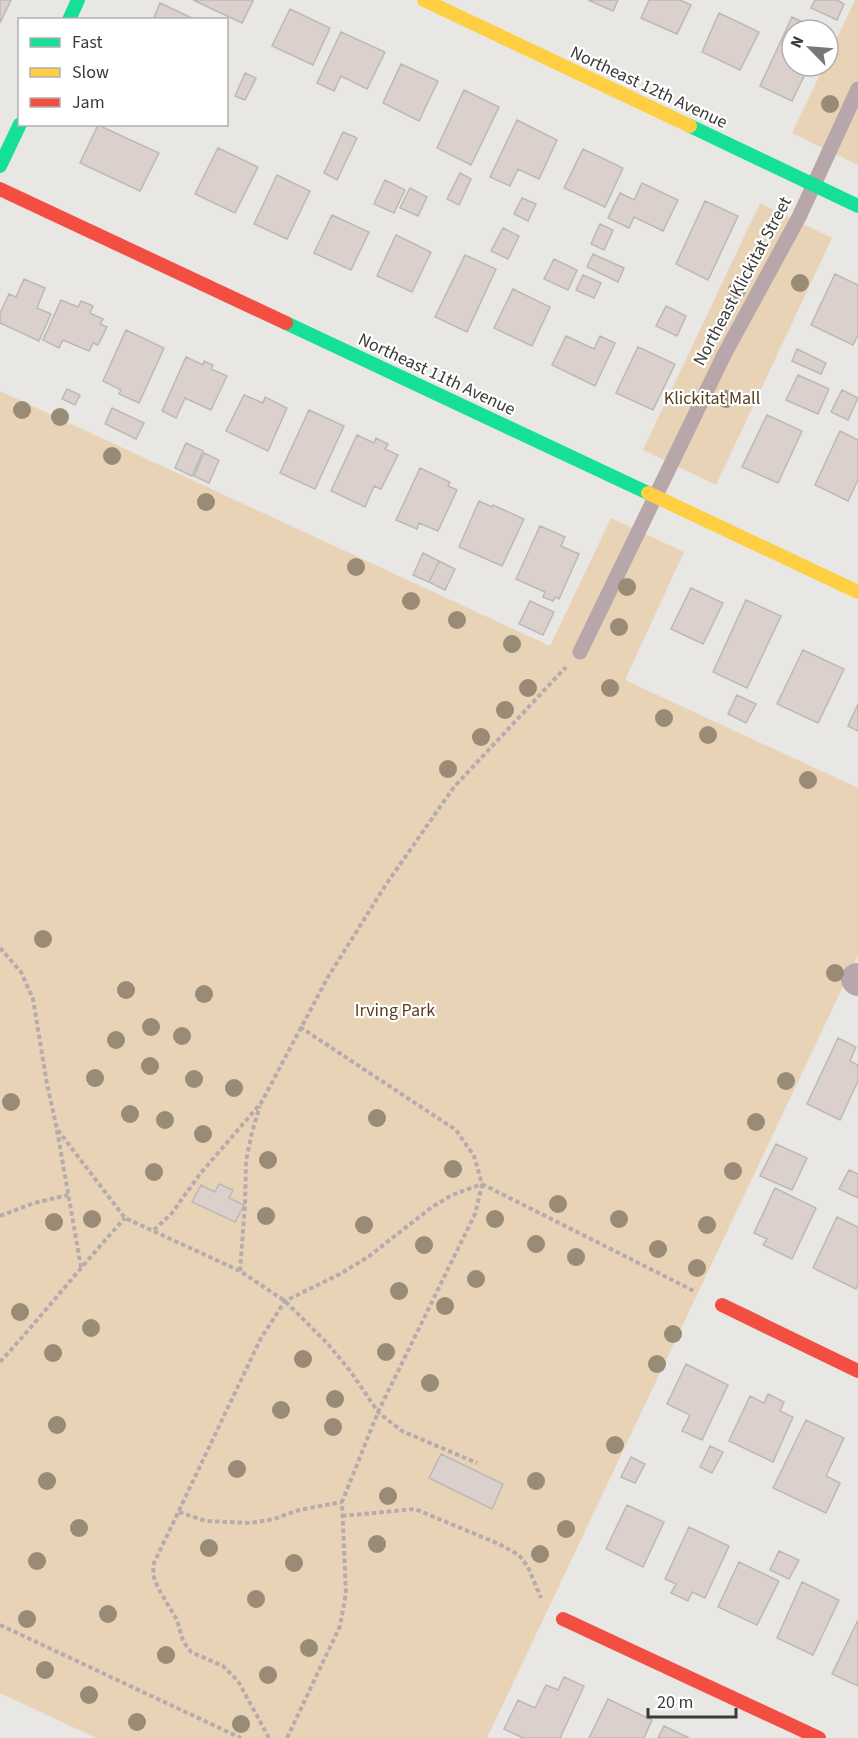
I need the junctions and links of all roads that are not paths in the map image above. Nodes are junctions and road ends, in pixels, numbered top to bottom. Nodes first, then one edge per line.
1 (78, 0) edge
2 (424, 0) edge
3 (70, 18) edge
4 (858, 89) edge
5 (19, 126) edge
6 (0, 166) edge
7 (813, 184) junction
8 (0, 189) edge
9 (858, 206) edge
10 (656, 497) junction
11 (858, 592) edge
12 (580, 652) road end
13 (722, 1305) road end
14 (858, 1371) edge
15 (563, 1618) road end
16 (819, 1738) edge

1 - 3 street
2 - 7 street, Northeast 12th Avenue
4 - 7 lane, Northeast Klickitat Street
5 - 6 street
7 - 9 street, Northeast 12th Avenue
7 - 10 lane, Northeast Klickitat Street
8 - 10 street, Northeast 11th Avenue
10 - 11 street, Northeast 11th Avenue
10 - 12 lane, Northeast Klickitat Street
13 - 14 street
15 - 16 street

